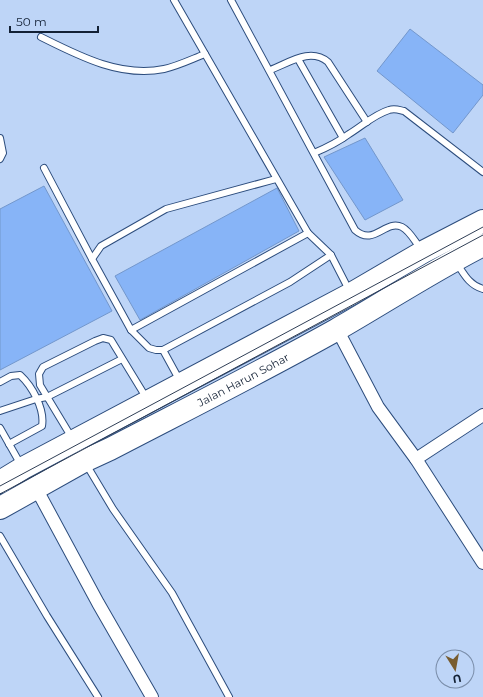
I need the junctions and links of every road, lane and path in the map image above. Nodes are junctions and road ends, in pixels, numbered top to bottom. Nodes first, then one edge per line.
1 (174, 0) edge
2 (231, 0) edge
3 (41, 37) dead end
4 (205, 54) junction
5 (298, 59) junction
6 (270, 70) junction
7 (367, 122) junction
8 (0, 138) edge
9 (343, 138) junction
10 (314, 153) junction
11 (0, 159) edge
12 (44, 168) dead end
13 (483, 172) edge
14 (276, 179) junction
15 (480, 227) edge
16 (308, 233) junction
17 (423, 252) junction
18 (331, 255) junction
19 (92, 259) junction
20 (454, 260) junction
21 (347, 286) junction
22 (483, 289) edge
23 (337, 329) junction
24 (131, 330) junction
25 (163, 350) junction
26 (122, 360) junction
27 (178, 377) junction
28 (0, 382) edge
29 (47, 397) junction
30 (36, 399) junction
31 (148, 402) junction
32 (0, 411) edge
33 (483, 415) edge
34 (0, 428) edge
35 (74, 441) junction
36 (9, 444) junction
37 (416, 459) junction
38 (84, 461) junction
39 (7, 474) edge
40 (18, 498) edge
41 (0, 536) edge
42 (483, 563) edge
43 (98, 697) edge
44 (152, 697) edge
45 (229, 697) edge

1 - 4 lane
2 - 6 lane
3 - 4 lane
4 - 14 lane
5 - 6 lane
5 - 7 lane
5 - 9 lane
6 - 10 lane
7 - 9 lane
7 - 13 lane
8 - 11 lane
9 - 10 lane
10 - 17 lane
12 - 19 lane
14 - 16 lane
14 - 19 lane
15 - 17 highway, Jalan Harun Sohar
15 - 20 highway, Jalan Harun Sohar
16 - 18 lane
16 - 24 lane
17 - 21 highway, Jalan Harun Sohar
18 - 21 lane
18 - 25 lane
19 - 24 lane
20 - 22 lane
20 - 23 highway, Jalan Harun Sohar
21 - 27 highway, Jalan Harun Sohar
23 - 37 street
23 - 38 highway, Jalan Harun Sohar
24 - 25 lane
25 - 27 lane
26 - 29 lane
26 - 29 lane
26 - 31 lane
27 - 31 highway, Jalan Harun Sohar
28 - 30 lane
29 - 30 lane
29 - 35 lane
30 - 32 lane
30 - 36 lane
31 - 35 highway, Jalan Harun Sohar
33 - 37 street
34 - 36 lane
35 - 39 highway, Jalan Harun Sohar
36 - 39 lane
37 - 42 street
38 - 40 highway, Jalan Harun Sohar
38 - 45 lane
39 - 40 street
40 - 44 street
41 - 43 lane

